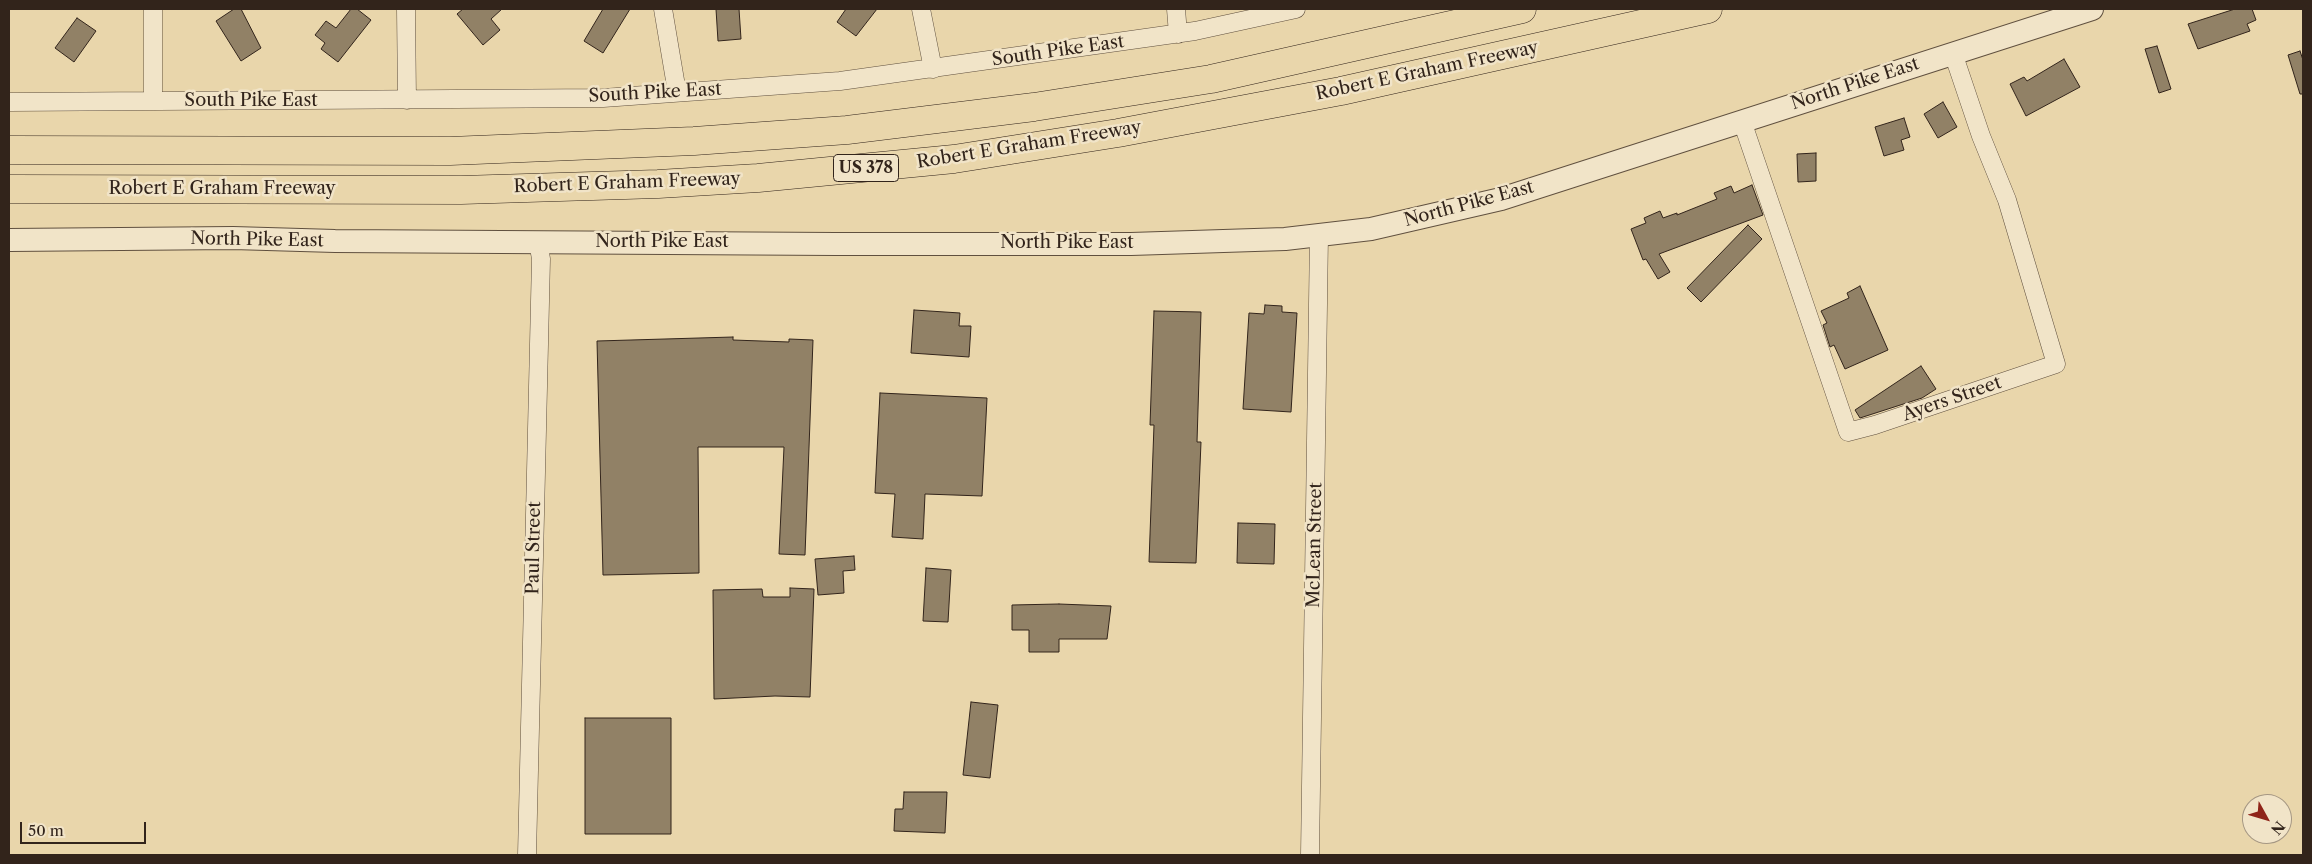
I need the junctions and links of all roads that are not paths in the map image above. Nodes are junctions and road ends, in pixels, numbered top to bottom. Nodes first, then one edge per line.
1 (153, 9) edge
2 (406, 9) edge
3 (663, 9) edge
4 (921, 9) edge
5 (1176, 9) edge
6 (1296, 9) edge
7 (1522, 9) edge
8 (1708, 9) edge
9 (2092, 9) edge
10 (1178, 34) junction
11 (1953, 53) junction
12 (933, 69) junction
13 (677, 92) junction
14 (407, 100) junction
15 (153, 101) junction
16 (9, 102) edge
17 (1742, 121) junction
18 (9, 150) edge
19 (9, 189) edge
20 (1319, 235) junction
21 (9, 240) edge
22 (538, 241) junction
23 (527, 855) edge
24 (1310, 855) edge

1 - 15 street
2 - 14 street
3 - 13 street
4 - 12 street
5 - 10 street
6 - 10 street, South Pike East
7 - 18 highway, Robert E Graham Freeway / US 378
8 - 19 highway, Robert E Graham Freeway / US 378
9 - 11 street, North Pike East
10 - 12 street, South Pike East
11 - 17 street, North Pike East
11 - 17 street, Ayers Street
12 - 13 street, South Pike East
13 - 14 street, South Pike East
14 - 15 street, South Pike East
15 - 16 street, South Pike East
17 - 20 street, North Pike East
20 - 22 street, North Pike East
20 - 24 street, McLean Street
21 - 22 street, North Pike East
22 - 23 street, Paul Street

